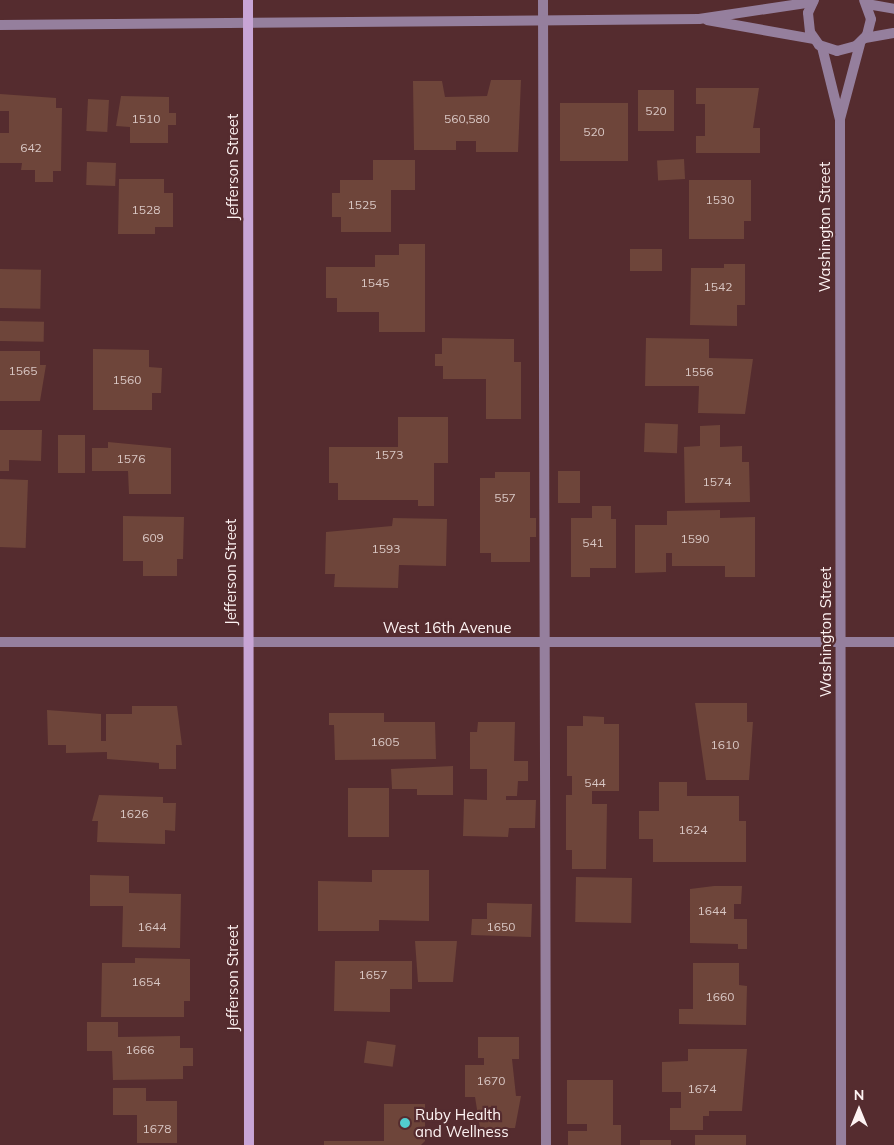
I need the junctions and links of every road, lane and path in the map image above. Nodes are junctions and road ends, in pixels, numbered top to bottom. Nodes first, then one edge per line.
1 (248, 0) edge
2 (543, 0) edge
3 (814, 1) edge
4 (865, 2) edge
5 (894, 9) edge
6 (699, 19) junction
7 (544, 21) junction
8 (0, 25) edge
9 (248, 25) junction
10 (894, 33) edge
11 (814, 39) junction
12 (862, 41) junction
13 (822, 47) junction
14 (840, 120) junction
15 (0, 642) edge
16 (246, 642) junction
17 (841, 642) junction
18 (894, 642) edge
19 (546, 644) junction
20 (249, 1145) edge
21 (546, 1145) edge
22 (841, 1145) edge

1 - 9 street, Jefferson Street
2 - 7 street
3 - 6 street
3 - 11 street
4 - 5 street
4 - 12 street, Washington Street
6 - 7 street
6 - 11 street
7 - 9 street
7 - 19 street
8 - 9 street
9 - 16 street, Jefferson Street
10 - 12 street
11 - 13 street
12 - 13 street
12 - 14 street, Washington Street
13 - 14 street, Washington Street
14 - 17 street, Washington Street
15 - 16 street, West 16th Avenue
16 - 19 street, West 16th Avenue
16 - 20 street, Jefferson Street
17 - 18 street, West 16th Avenue
17 - 19 street, West 16th Avenue
17 - 22 street, Washington Street
19 - 21 street

